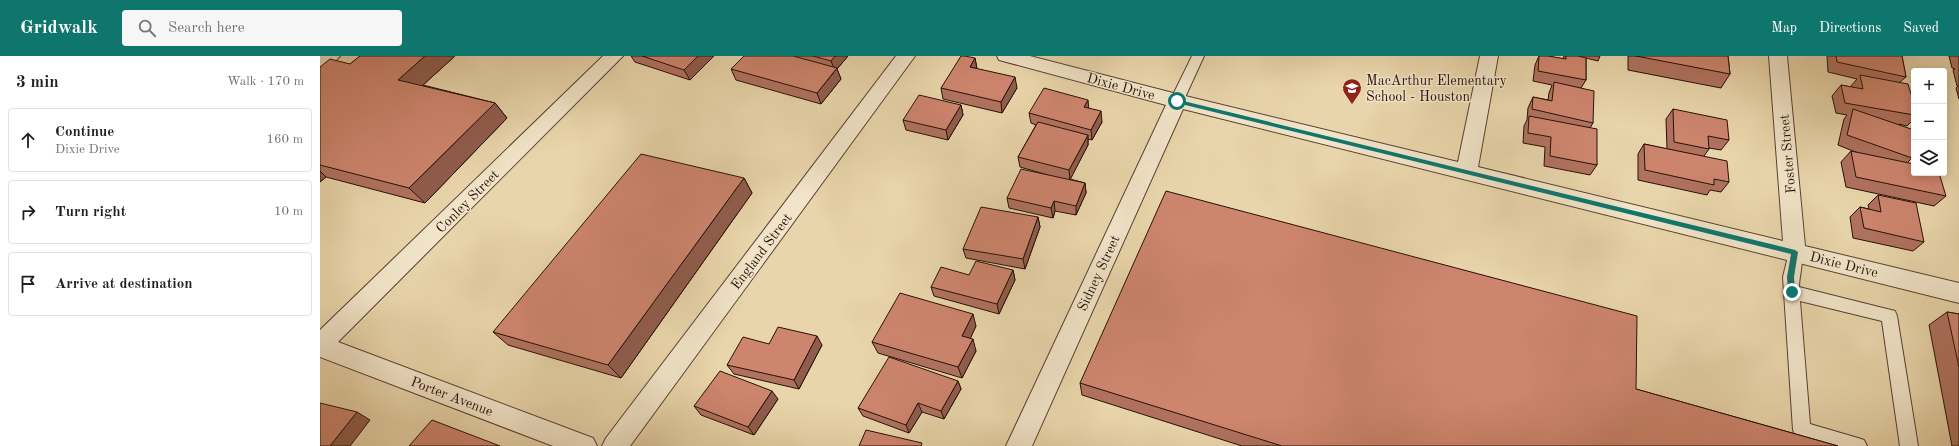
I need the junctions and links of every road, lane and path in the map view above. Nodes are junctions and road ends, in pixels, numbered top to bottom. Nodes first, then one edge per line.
1 (331, 56) edge
2 (614, 56) edge
3 (906, 56) edge
4 (1006, 56) edge
5 (1198, 56) edge
6 (1489, 56) edge
7 (1778, 56) edge
8 (320, 65) edge
9 (1177, 101) junction
10 (1467, 171) junction
11 (1795, 252) junction
12 (1792, 292) junction
13 (1959, 293) edge
14 (320, 346) edge
15 (584, 446) edge
16 (615, 446) edge
17 (1019, 446) edge
18 (1858, 446) edge
19 (1909, 446) edge

1 - 8 street
2 - 14 street, Conley Street
3 - 16 street, England Street
4 - 9 street, Dixie Drive
5 - 9 lane
6 - 10 street
7 - 11 street, Foster Street
9 - 10 street, Dixie Drive
9 - 17 street, Sidney Street
10 - 11 street, Dixie Drive
11 - 12 lane
11 - 13 street, Dixie Drive
12 - 18 lane
12 - 19 lane
14 - 15 street, Porter Avenue

